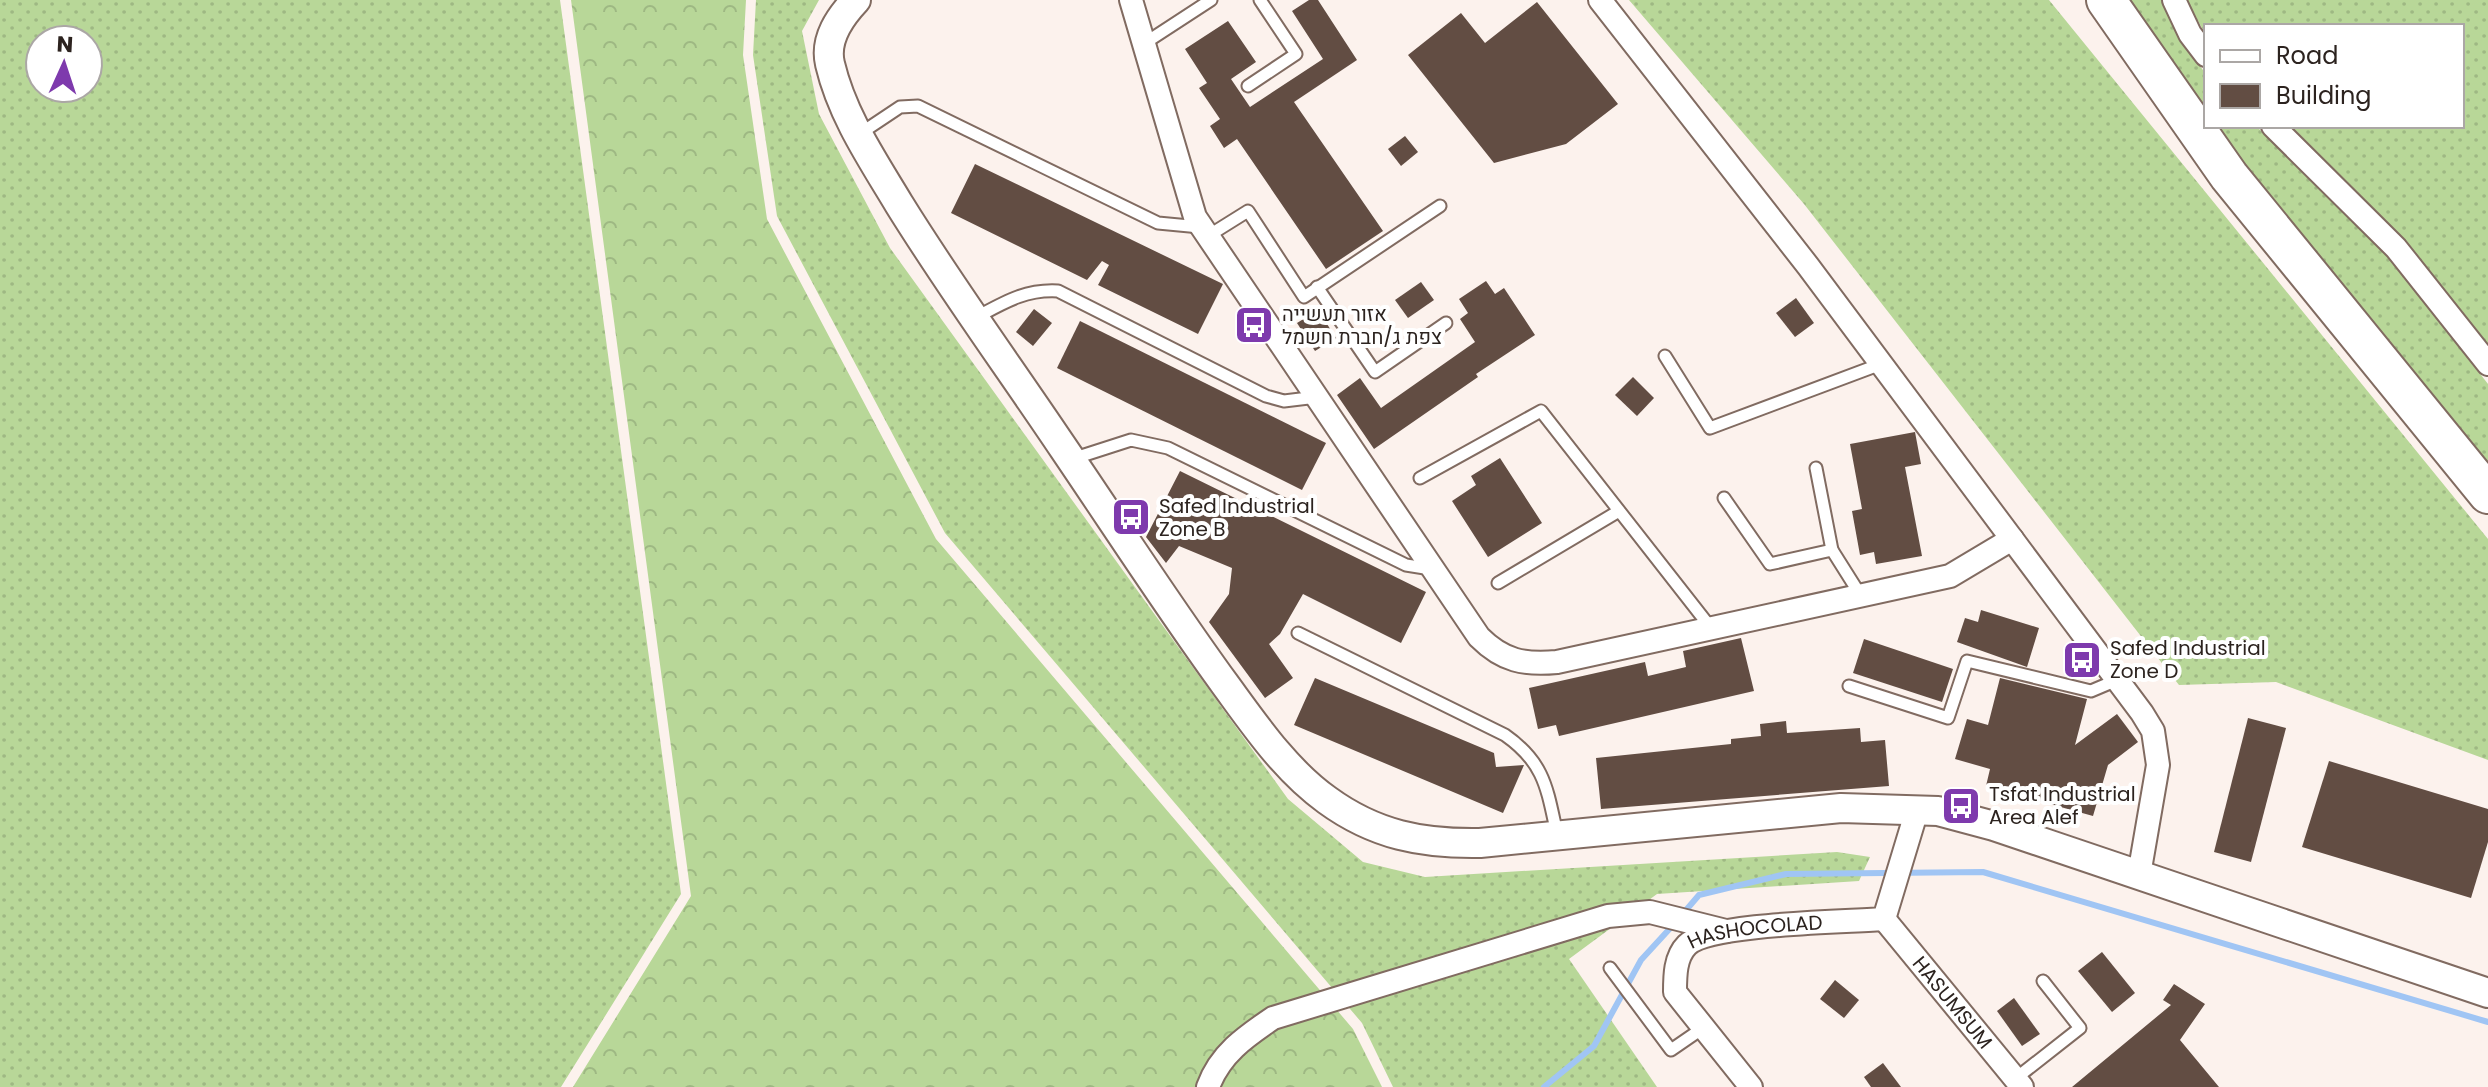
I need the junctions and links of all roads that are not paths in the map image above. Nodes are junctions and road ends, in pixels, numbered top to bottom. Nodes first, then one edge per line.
1 (856, 0) edge
2 (1131, 0) edge
3 (1211, 0) edge
4 (1260, 0) edge
5 (1600, 0) edge
6 (2106, 0) edge
7 (2174, 0) edge
8 (1145, 43) junction
9 (2204, 52) edge
10 (1248, 86) dead end
11 (2275, 128) edge
12 (857, 135) junction
13 (1440, 206) dead end
14 (1205, 231) junction
15 (1317, 287) junction
16 (974, 318) junction
17 (1446, 323) dead end
18 (1665, 356) dead end
19 (1881, 364) junction
20 (2488, 364) edge
21 (1317, 397) junction
22 (1071, 459) junction
23 (1816, 468) dead end
24 (1420, 478) dead end
25 (2488, 494) edge
26 (1724, 498) dead end
27 (1619, 511) junction
28 (2012, 539) junction
29 (1832, 550) junction
30 (1434, 570) junction
31 (1498, 583) dead end
32 (1861, 596) junction
33 (1711, 628) junction
34 (1298, 633) dead end
35 (2117, 680) junction
36 (1849, 686) dead end
37 (1917, 810) junction
38 (1558, 837) junction
39 (2139, 875) junction
40 (1884, 919) junction
41 (1726, 931) junction
42 (1610, 968) dead end
43 (2043, 981) dead end
44 (2487, 990) edge
45 (1703, 1028) junction
46 (2019, 1083) edge
47 (1208, 1087) edge
48 (1751, 1087) edge

1 - 12 street
2 - 8 street
3 - 8 lane
4 - 10 lane
5 - 19 street
6 - 25 highway
7 - 9 street
8 - 14 street
11 - 20 street
12 - 14 lane
12 - 16 street
13 - 15 lane
14 - 15 lane
14 - 21 street
15 - 17 lane
16 - 21 lane
16 - 22 street
18 - 19 lane
19 - 28 street
21 - 30 street
22 - 30 lane
22 - 38 street
23 - 29 lane
24 - 27 lane
26 - 29 lane
27 - 31 lane
27 - 33 lane
28 - 32 street
28 - 35 street
29 - 32 lane
30 - 33 street
32 - 33 street
34 - 38 lane
35 - 36 lane
35 - 39 street
37 - 38 street
37 - 39 street
37 - 40 street
39 - 44 street
40 - 41 street, HASHOCOLAD
40 - 46 street, HASUMSUM
41 - 45 street, HASHOCOLAD
41 - 47 street
42 - 45 lane
43 - 46 lane
45 - 48 street, HASHOCOLAD

